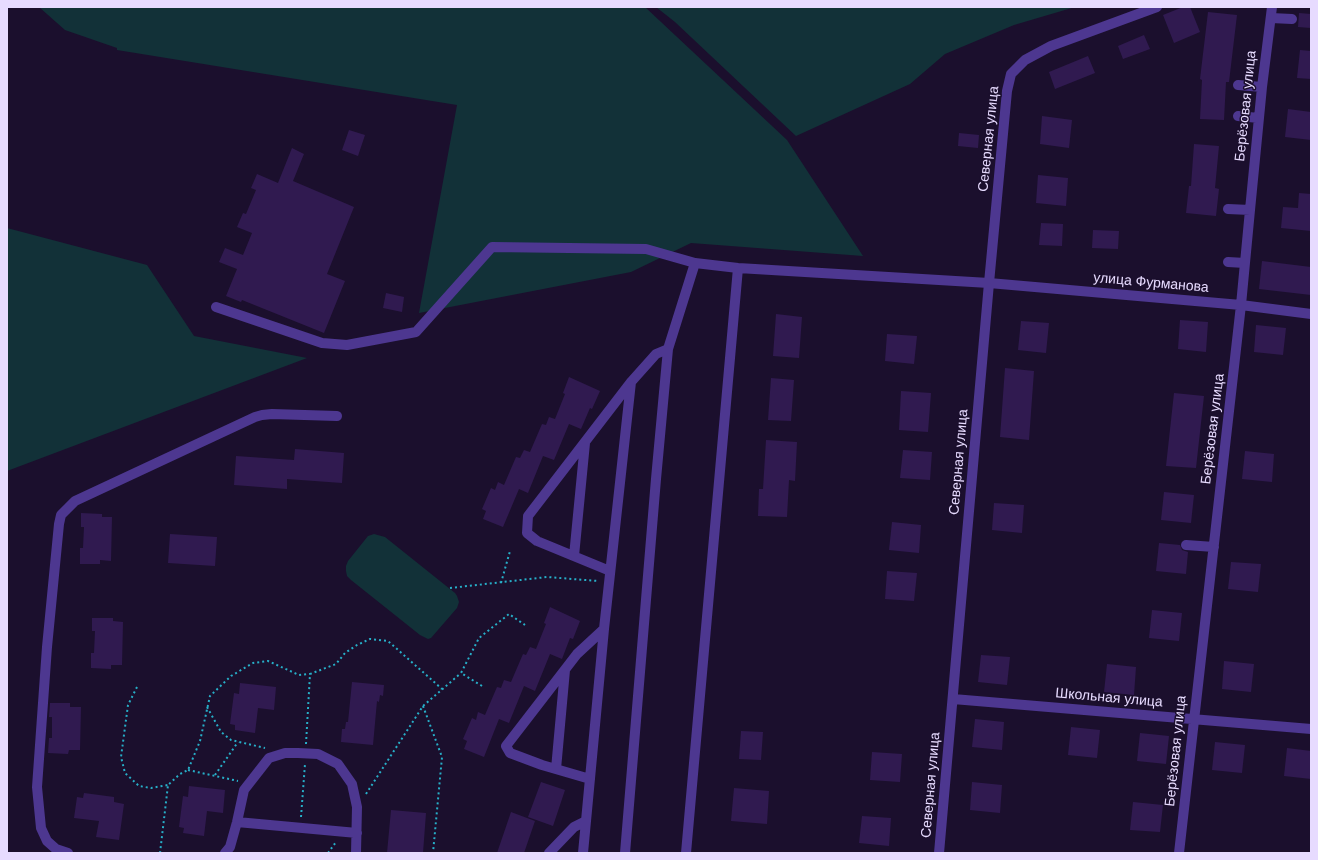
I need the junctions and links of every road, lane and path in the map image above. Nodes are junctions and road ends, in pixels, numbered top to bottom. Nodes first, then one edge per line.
1 (1157, 7) edge
2 (1272, 7) edge
3 (1270, 18) junction
4 (1292, 19) dead end
5 (1238, 85) dead end
6 (1262, 87) junction
7 (1238, 116) dead end
8 (1259, 118) junction
9 (1228, 209) dead end
10 (1250, 210) junction
11 (1228, 262) dead end
12 (695, 263) junction
13 (1245, 263) junction
14 (738, 268) junction
15 (989, 283) junction
16 (1241, 305) junction
17 (216, 307) dead end
18 (1311, 314) edge
19 (668, 349) junction
20 (632, 382) junction
21 (337, 416) dead end
22 (584, 443) junction
23 (1186, 545) dead end
24 (1214, 547) junction
25 (510, 551) dead end
26 (574, 556) junction
27 (610, 571) junction
28 (609, 581) junction
29 (502, 582) junction
30 (450, 588) dead end
31 (525, 625) dead end
32 (604, 629) junction
33 (565, 670) junction
34 (461, 673) junction
35 (310, 674) junction
36 (482, 686) dead end
37 (137, 687) dead end
38 (442, 689) junction
39 (953, 698) junction
40 (423, 706) junction
41 (207, 707) junction
42 (1194, 719) junction
43 (1311, 729) edge
44 (238, 742) junction
45 (285, 753) junction
46 (306, 753) junction
47 (556, 769) junction
48 (188, 770) junction
49 (215, 776) junction
50 (590, 779) junction
51 (249, 783) junction
52 (168, 785) junction
53 (357, 807) junction
54 (586, 821) junction
55 (237, 822) junction
56 (300, 828) junction
57 (357, 833) junction
58 (68, 853) edge
59 (160, 853) edge
60 (225, 853) edge
61 (356, 853) edge
62 (433, 853) edge
63 (549, 853) edge
64 (583, 853) edge
65 (625, 853) edge
66 (686, 853) edge
67 (939, 853) edge
68 (1179, 853) edge

1 - 15 street, Северная улица
2 - 3 street, Берёзовая улица
3 - 4 street
3 - 6 street, Берёзовая улица
5 - 6 street
6 - 8 street, Берёзовая улица
7 - 8 street
8 - 10 street, Берёзовая улица
9 - 10 street
10 - 13 street, Берёзовая улица
11 - 13 street
12 - 14 street, улица Фурманова
12 - 17 street, улица Фурманова
12 - 19 street
13 - 16 street, Берёзовая улица
14 - 15 street, улица Фурманова
14 - 66 street
15 - 16 street, улица Фурманова
15 - 39 street, Северная улица
16 - 18 street, улица Фурманова
16 - 24 street, Берёзовая улица
19 - 20 street
19 - 65 street
20 - 22 street
20 - 27 street
21 - 58 street
22 - 26 street
22 - 26 street
23 - 24 street
24 - 42 street, Берёзовая улица
25 - 29 path
26 - 27 street
27 - 28 street
28 - 29 path
28 - 32 street
29 - 30 path
31 - 34 path
32 - 33 street
32 - 50 street
33 - 47 street
33 - 47 street
34 - 36 path
34 - 38 path
35 - 38 path
35 - 41 path
35 - 46 path
37 - 52 path
38 - 40 path
39 - 42 street, Школьная улица
39 - 67 street, Северная улица
40 - 53 path
40 - 62 path
41 - 44 path
41 - 48 path
42 - 43 street, Школьная улица
42 - 68 street, Берёзовая улица
44 - 45 path
44 - 49 path
45 - 46 street
45 - 51 street
46 - 53 street
46 - 56 path
47 - 50 street
48 - 49 path
48 - 52 path
49 - 51 path
50 - 54 street
51 - 55 street
52 - 59 path
53 - 57 street
54 - 63 street
54 - 64 street
55 - 56 street
55 - 60 street
56 - 57 street
57 - 61 street

